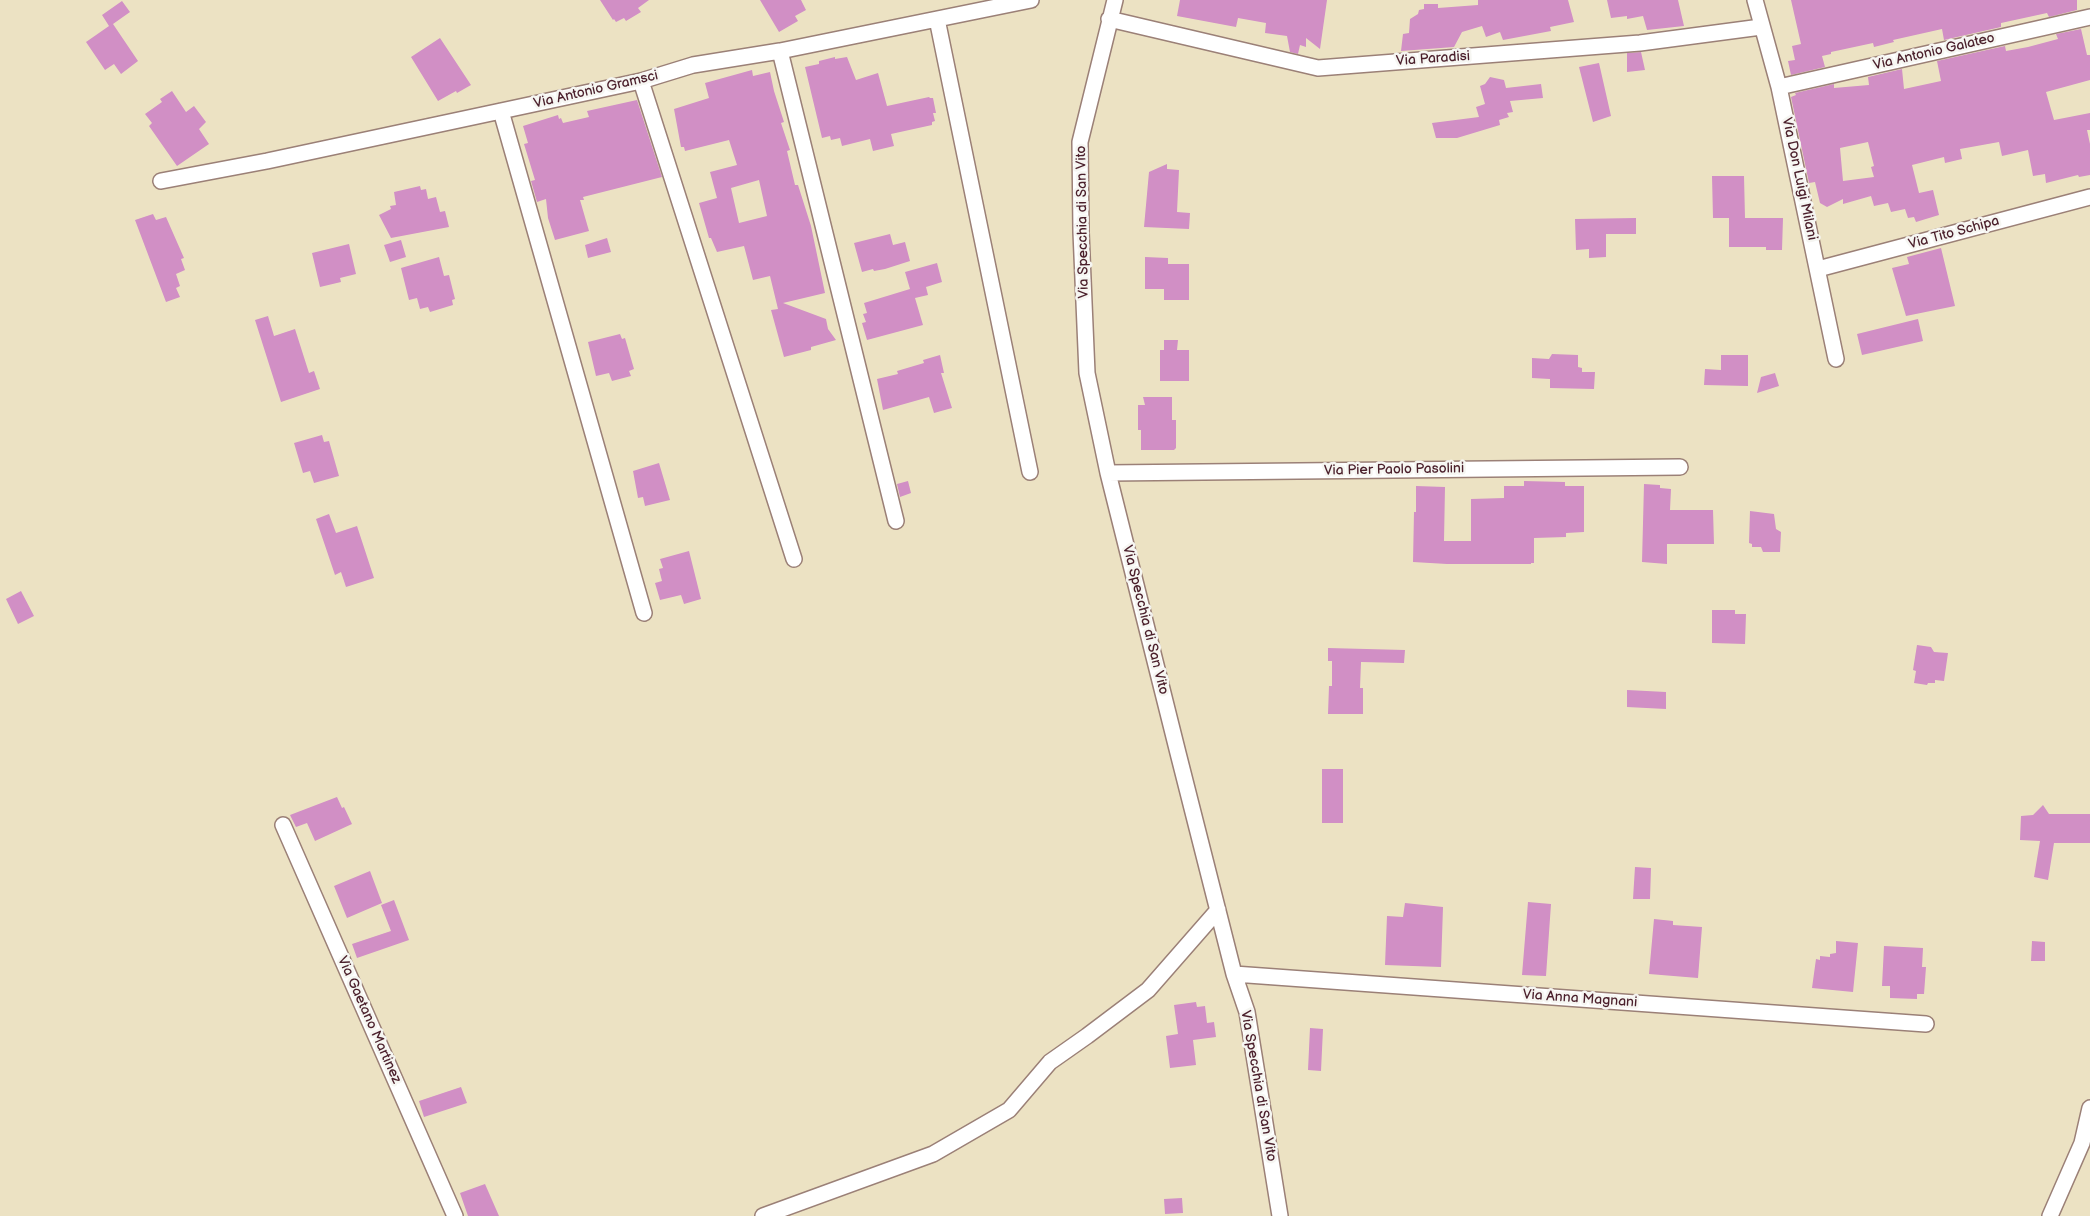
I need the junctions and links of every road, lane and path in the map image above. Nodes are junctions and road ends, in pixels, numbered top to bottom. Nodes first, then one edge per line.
1 (1031, 0) edge
2 (1115, 0) edge
3 (1754, 0) edge
4 (2090, 17) edge
5 (937, 19) junction
6 (1110, 19) junction
7 (1761, 27) junction
8 (780, 51) junction
9 (641, 81) junction
10 (1779, 87) junction
11 (501, 112) junction
12 (161, 181) dead end
13 (2090, 197) edge
14 (1818, 269) junction
15 (1836, 359) dead end
16 (1680, 467) dead end
17 (1030, 472) dead end
18 (1108, 473) junction
19 (896, 521) dead end
20 (794, 559) dead end
21 (644, 613) dead end
22 (282, 825) dead end
23 (1218, 910) junction
24 (1234, 974) junction
25 (1926, 1024) dead end
26 (2090, 1108) edge
27 (455, 1216) edge
28 (763, 1216) edge
29 (1280, 1216) edge
30 (2050, 1216) edge

1 - 5 street, Via Antonio Gramsci
2 - 6 street, Via Specchia di San Vito
3 - 7 street, Via Don Luigi Milani
4 - 10 street, Via Antonio Galateo
5 - 8 street, Via Antonio Gramsci
5 - 17 street
6 - 7 street, Via Paradisi
6 - 18 street, Via Specchia di San Vito
7 - 10 street, Via Don Luigi Milani
8 - 9 street, Via Antonio Gramsci
8 - 19 street
9 - 11 street, Via Antonio Gramsci
9 - 20 street
10 - 14 street, Via Don Luigi Milani
11 - 12 street, Via Antonio Gramsci
11 - 21 street
13 - 14 street, Via Tito Schipa
14 - 15 street, Via Don Luigi Milani
16 - 18 street, Via Pier Paolo Pasolini
18 - 23 street, Via Specchia di San Vito
22 - 27 street, Via Gaetano Martinez
23 - 24 street, Via Specchia di San Vito
23 - 28 street
24 - 25 street, Via Anna Magnani
24 - 29 street, Via Specchia di San Vito
26 - 30 street

